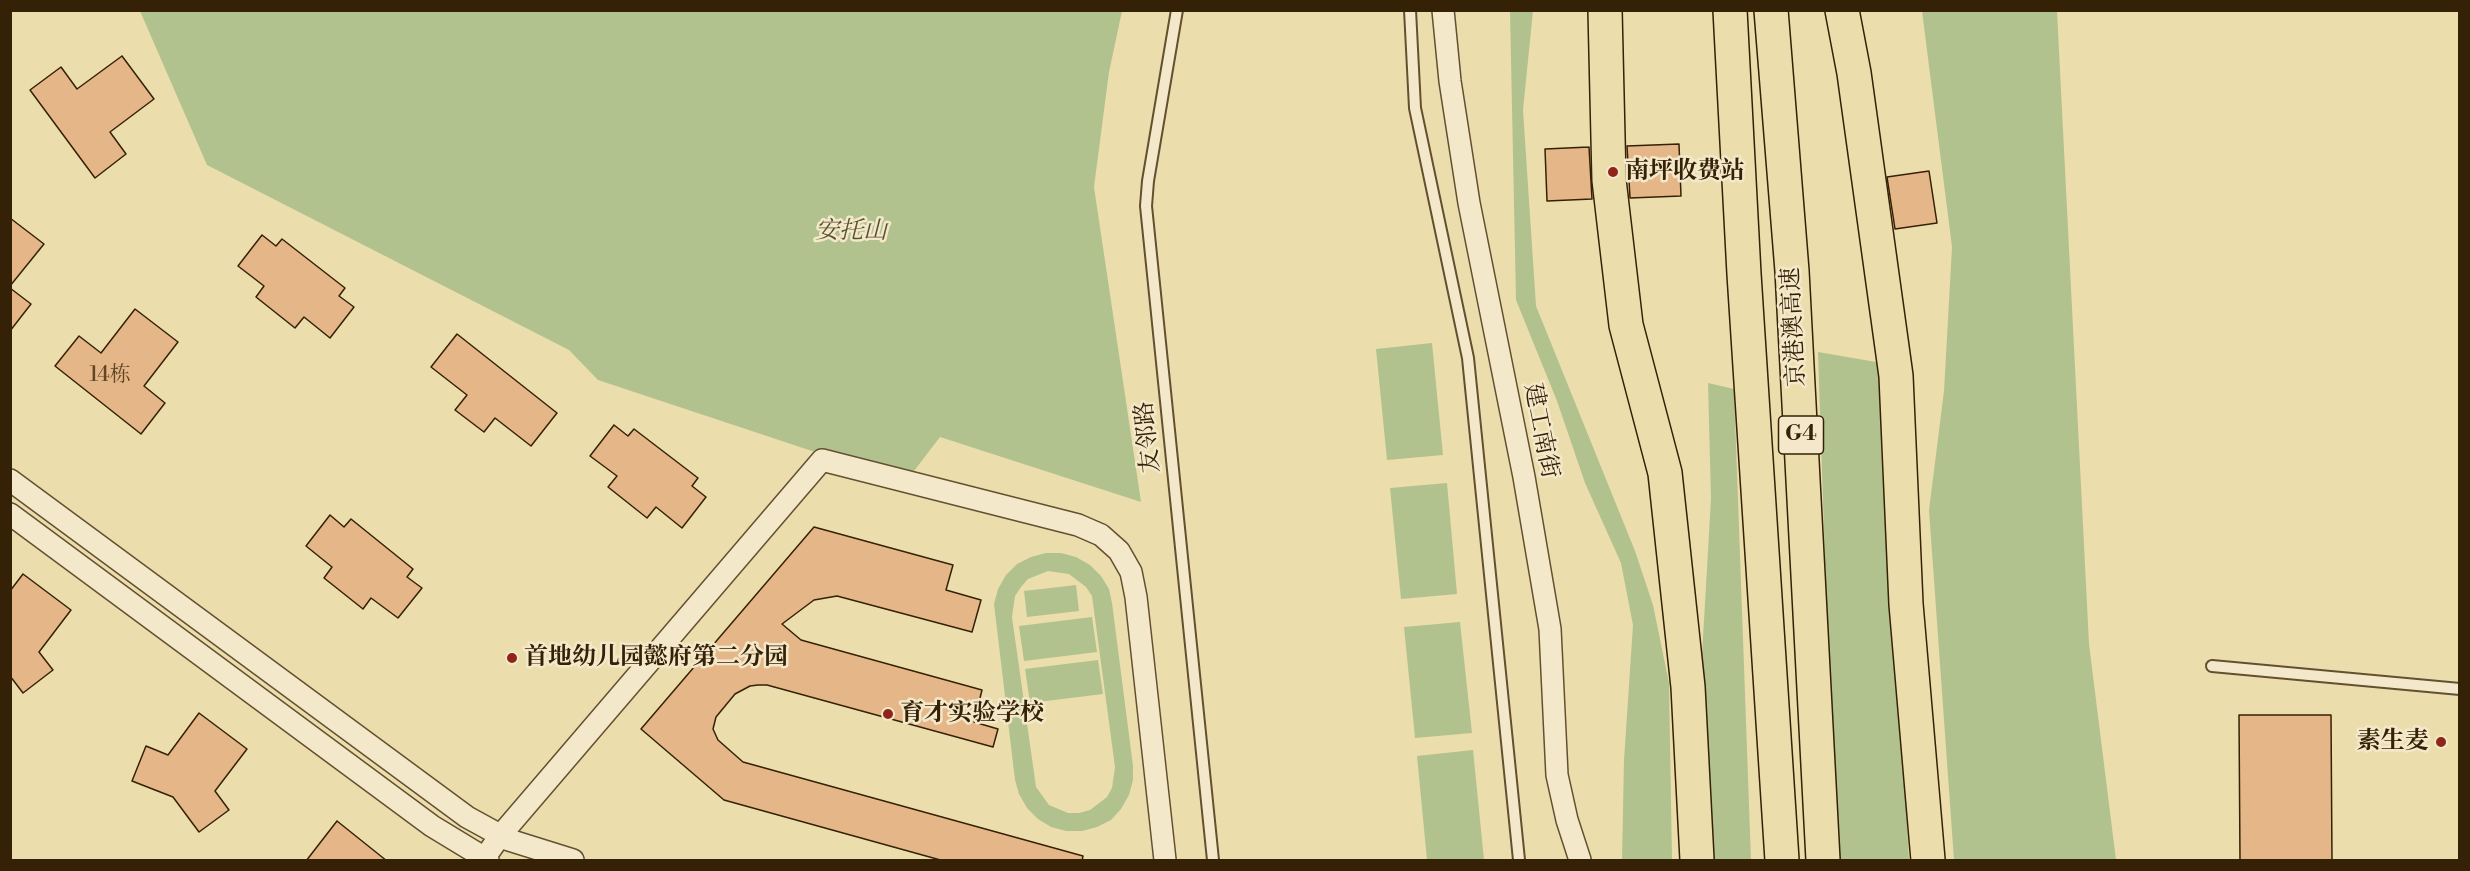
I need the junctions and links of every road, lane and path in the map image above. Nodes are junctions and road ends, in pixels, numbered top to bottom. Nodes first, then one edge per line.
1 (1177, 10) edge
2 (1410, 10) edge
3 (1443, 10) edge
4 (1605, 10) edge
5 (1730, 10) edge
6 (1771, 10) edge
7 (1842, 10) edge
8 (10, 480) edge
9 (10, 514) edge
10 (2212, 666) dead end
11 (2460, 689) edge
12 (500, 836) junction
13 (485, 860) edge
14 (573, 861) edge
15 (1165, 861) edge
16 (1213, 861) edge
17 (1520, 861) edge
18 (1580, 861) edge
19 (1697, 861) edge
20 (1782, 861) edge
21 (1823, 861) edge
22 (1928, 861) edge

1 - 16 lane, 友邻路
2 - 17 lane
3 - 18 street, 建工南街
4 - 19 highway
5 - 20 highway, 京港澳高速 / G4
6 - 21 highway, 京港澳高速 / G4
7 - 22 highway
8 - 12 street
9 - 13 street
10 - 11 lane
12 - 13 street
12 - 14 street
12 - 15 street

